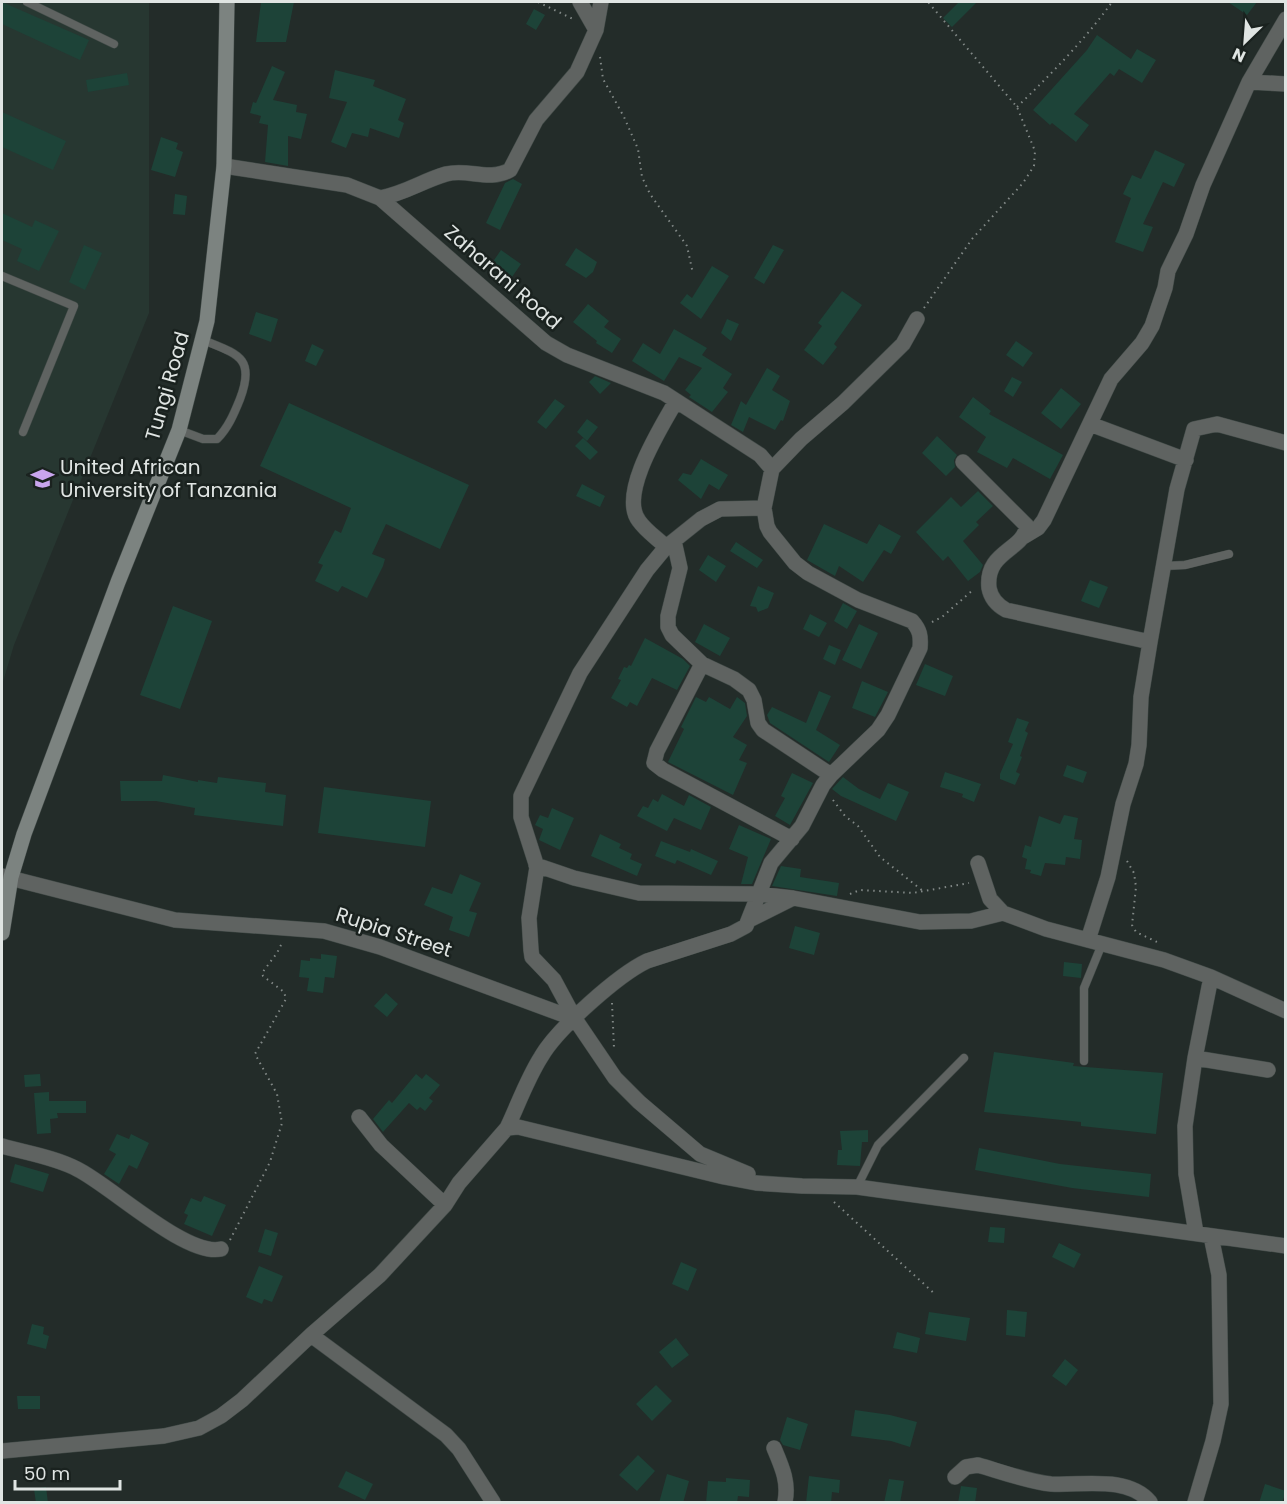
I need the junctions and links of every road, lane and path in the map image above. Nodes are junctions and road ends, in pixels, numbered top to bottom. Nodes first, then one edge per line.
1 (27, 2) edge
2 (227, 2) edge
3 (538, 2) edge
4 (580, 2) edge
5 (601, 2) edge
6 (928, 2) edge
7 (1112, 2) edge
8 (1286, 19) edge
9 (596, 30) junction
10 (114, 44) dead end
11 (1249, 82) junction
12 (1286, 84) edge
13 (1017, 107) junction
14 (224, 166) junction
15 (380, 198) junction
16 (693, 274) dead end
17 (2, 276) edge
18 (917, 319) joint
19 (203, 340) junction
20 (676, 400) junction
21 (1090, 424) junction
22 (179, 430) junction
23 (23, 432) dead end
24 (1286, 443) edge
25 (1186, 460) junction
26 (963, 462) dead end
27 (772, 469) junction
28 (764, 508) junction
29 (1023, 537) junction
30 (670, 544) junction
31 (1228, 554) dead end
32 (1164, 567) junction
33 (989, 576) junction
34 (918, 628) junction
35 (1150, 642) junction
36 (702, 664) junction
37 (827, 780) junction
38 (792, 839) junction
39 (1116, 842) junction
40 (978, 863) dead end
41 (536, 865) junction
42 (6, 876) edge
43 (983, 880) junction
44 (923, 891) junction
45 (757, 894) junction
46 (793, 898) junction
47 (833, 906) junction
48 (1003, 913) junction
49 (750, 920) junction
50 (286, 926) junction
51 (2, 933) edge
52 (1095, 942) junction
53 (1164, 960) junction
54 (1211, 977) junction
55 (612, 984) junction
56 (1286, 1011) edge
57 (575, 1019) junction
58 (614, 1055) dead end
59 (964, 1058) dead end
60 (1195, 1058) junction
61 (1084, 1061) dead end
62 (1268, 1070) dead end
63 (359, 1117) dead end
64 (507, 1128) junction
65 (2, 1146) edge
66 (756, 1183) junction
67 (819, 1187) junction
68 (857, 1187) junction
69 (445, 1204) junction
70 (1203, 1235) junction
71 (1286, 1246) edge
72 (221, 1249) joint
73 (936, 1294) dead end
74 (311, 1335) junction
75 (774, 1448) dead end
76 (2, 1451) edge
77 (956, 1477) dead end
78 (493, 1503) edge
79 (785, 1503) edge
80 (1150, 1503) edge
81 (1195, 1503) edge

1 - 10 lane
2 - 14 main road, Tungi Road
3 - 9 path
4 - 9 street
5 - 9 street
6 - 13 path
7 - 13 path
8 - 11 street
9 - 15 street
9 - 16 path
11 - 12 street
11 - 21 street
13 - 18 path
14 - 15 street, Zaharani Road
14 - 19 main road, Tungi Road
15 - 20 street, Zaharani Road
17 - 23 lane
18 - 27 street
19 - 22 main road, Tungi Road
19 - 22 lane
20 - 27 street, Zaharani Road
20 - 30 street
21 - 25 street
21 - 29 street
22 - 42 main road, Tungi Road
24 - 25 street
25 - 32 street
26 - 29 street
27 - 28 street
28 - 30 street
28 - 34 street
29 - 33 street
30 - 36 street
30 - 41 street
31 - 32 lane
32 - 35 street
33 - 34 path
33 - 35 street
34 - 37 street
35 - 39 street
36 - 37 street
36 - 38 street
37 - 38 street
37 - 44 path
38 - 45 street
39 - 52 street
39 - 53 path
40 - 43 street
41 - 45 street
41 - 57 street
42 - 50 street, Rupia Street
42 - 51 main road, Tungi Road
43 - 44 path
43 - 48 street
44 - 47 path
45 - 46 street
45 - 49 street
46 - 47 street
46 - 49 street
47 - 48 street
48 - 52 street
49 - 55 street
50 - 57 street, Rupia Street
50 - 72 path
52 - 53 street
52 - 61 lane
53 - 54 street
54 - 56 street
54 - 60 street
55 - 57 street
55 - 58 path
57 - 64 street
57 - 66 street
59 - 68 lane
60 - 62 street
60 - 70 street
63 - 69 street
64 - 66 street
64 - 69 street
65 - 72 street
66 - 67 street
67 - 68 street
67 - 73 path
68 - 70 street
69 - 74 street
70 - 71 street
70 - 81 street
74 - 76 street
74 - 78 street
75 - 79 street
77 - 80 street

